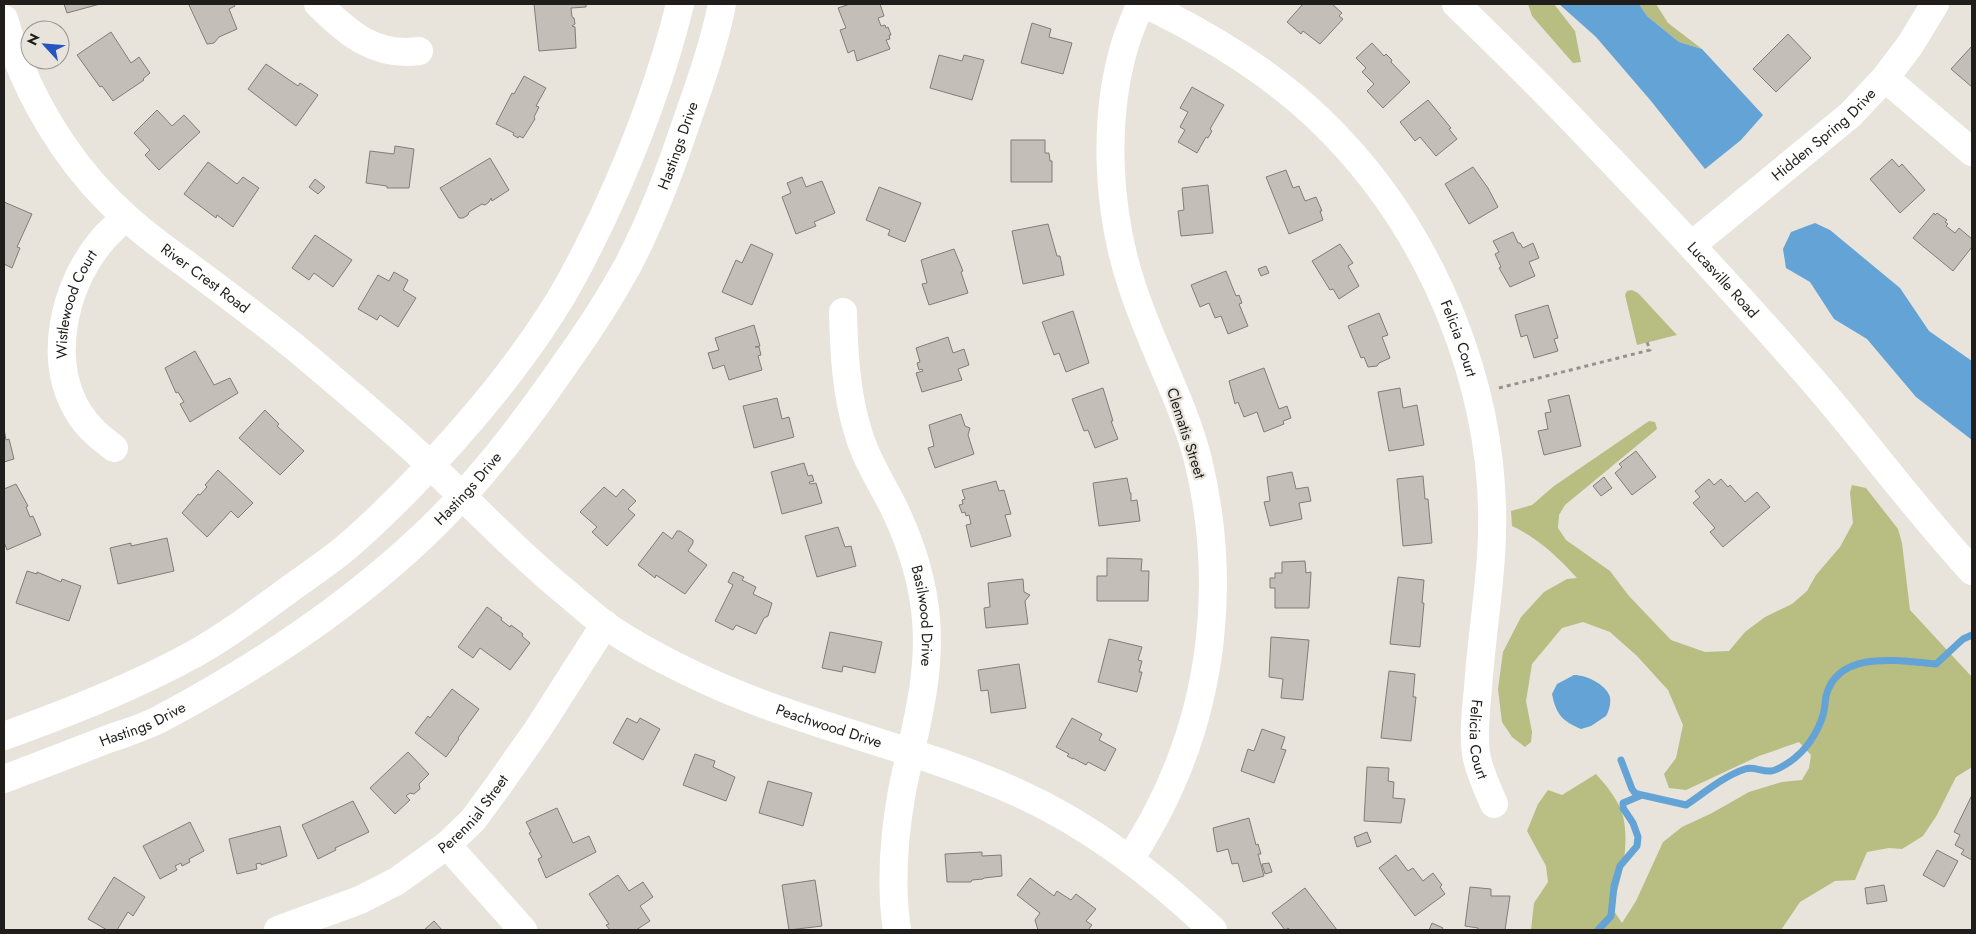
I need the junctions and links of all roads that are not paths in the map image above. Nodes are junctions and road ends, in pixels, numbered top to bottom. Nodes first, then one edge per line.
1 (318, 4) edge
2 (680, 4) edge
3 (722, 4) edge
4 (1140, 4) edge
5 (1145, 4) edge
6 (1456, 4) edge
7 (1934, 4) edge
8 (4, 19) edge
9 (419, 51) dead end
10 (1885, 78) junction
11 (1972, 152) edge
12 (124, 218) junction
13 (1692, 245) junction
14 (843, 312) dead end
15 (114, 448) dead end
16 (431, 466) junction
17 (462, 497) junction
18 (1972, 571) edge
19 (605, 624) junction
20 (4, 736) edge
21 (910, 753) junction
22 (4, 779) edge
23 (1494, 804) dead end
24 (447, 845) junction
25 (1130, 860) junction
26 (278, 930) edge
27 (523, 930) edge
28 (897, 930) edge
29 (1213, 930) edge

1 - 9 street
2 - 16 street
3 - 17 street, Hastings Drive
4 - 25 street, Clematis Street
5 - 23 street, Felicia Court
6 - 13 street, Lucasville Road
7 - 10 street, Hidden Spring Drive
8 - 12 street, River Crest Road
10 - 11 street
10 - 13 street, Hidden Spring Drive
12 - 15 street, Wistlewood Court
12 - 16 street, River Crest Road
13 - 18 street, Lucasville Road
14 - 21 street, Basilwood Drive
16 - 17 street, River Crest Road
16 - 20 street
17 - 19 street, Peachwood Drive
17 - 22 street, Hastings Drive
19 - 21 street, Peachwood Drive
19 - 24 street, Perennial Street
21 - 25 street, Peachwood Drive
21 - 28 street, Basilwood Drive
24 - 26 street, Perennial Street
24 - 27 street
25 - 29 street, Peachwood Drive

